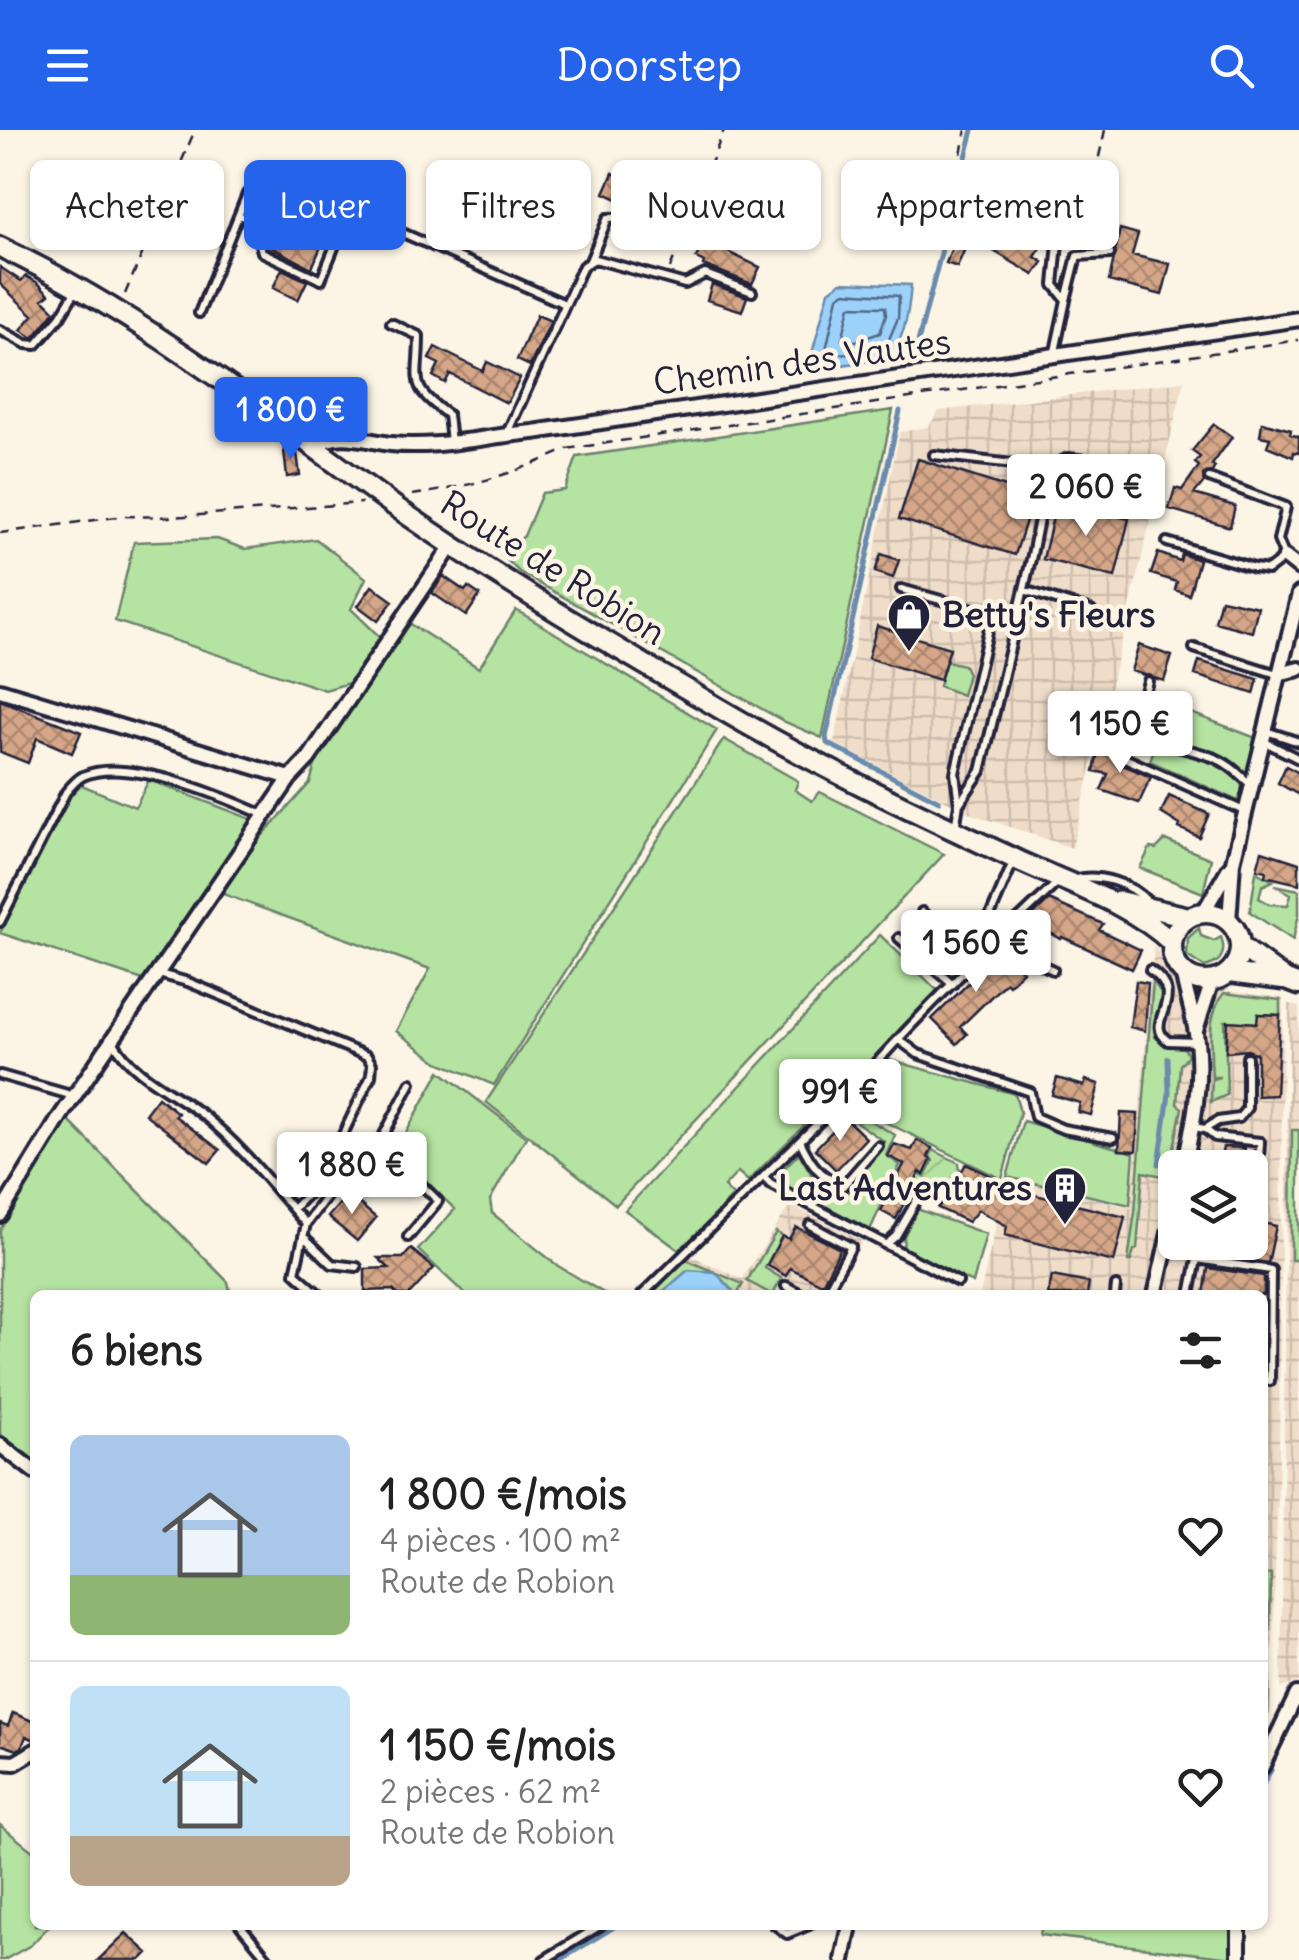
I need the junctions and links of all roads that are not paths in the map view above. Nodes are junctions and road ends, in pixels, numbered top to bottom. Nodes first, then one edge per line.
1 (244, 201) edge
2 (238, 214) junction
3 (244, 217) edge
4 (611, 218) edge
5 (406, 233) edge
6 (0, 248) edge
7 (261, 250) edge
8 (333, 250) edge
9 (1057, 250) edge
10 (1110, 254) dead end
11 (590, 262) junction
12 (78, 287) junction
13 (752, 292) dead end
14 (1066, 300) junction
15 (566, 304) junction
16 (198, 314) dead end
17 (1299, 319) edge
18 (390, 323) dead end
19 (0, 330) edge
20 (1054, 356) junction
21 (507, 434) junction
22 (451, 442) junction
23 (315, 446) junction
24 (934, 455) dead end
25 (1117, 463) dead end
26 (1049, 468) junction
27 (1209, 478) dead end
28 (1168, 542) dead end
29 (453, 544) junction
30 (1295, 563) edge
31 (901, 589) dead end
32 (1024, 590) junction
33 (1299, 594) edge
34 (1092, 611) dead end
35 (992, 615) junction
36 (1016, 621) junction
37 (1194, 648) dead end
38 (1299, 669) edge
39 (1278, 674) junction
40 (1148, 681) dead end
41 (0, 690) edge
42 (1263, 735) junction
43 (1299, 742) edge
44 (1120, 756) dead end
45 (1299, 759) edge
46 (290, 778) junction
47 (1251, 785) junction
48 (959, 804) junction
49 (1245, 812) junction
50 (265, 816) junction
51 (955, 831) junction
52 (1015, 859) junction
53 (1233, 862) junction
54 (1062, 881) junction
55 (1100, 896) junction
56 (1154, 909) junction
57 (922, 912) dead end
58 (1196, 915) junction
59 (0, 922) edge
60 (1230, 922) junction
61 (898, 938) dead end
62 (992, 942) junction
63 (1172, 943) junction
64 (1240, 946) junction
65 (973, 964) junction
66 (1052, 970) dead end
67 (1150, 970) dead end
68 (1182, 971) junction
69 (157, 974) junction
70 (1220, 977) junction
71 (1292, 982) edge
72 (952, 984) junction
73 (1197, 1037) junction
74 (898, 1038) junction
75 (112, 1040) junction
76 (1247, 1057) dead end
77 (0, 1075) edge
78 (411, 1083) dead end
79 (74, 1096) junction
80 (1199, 1128) junction
81 (1113, 1138) dead end
82 (800, 1141) junction
83 (878, 1146) dead end
84 (376, 1150) junction
85 (1191, 1150) edge
86 (1260, 1150) edge
87 (764, 1176) junction
88 (920, 1196) dead end
89 (292, 1209) junction
90 (0, 1215) edge
91 (306, 1224) junction
92 (810, 1224) dead end
93 (303, 1236) junction
94 (408, 1237) dead end
95 (886, 1245) junction
96 (1163, 1260) edge
97 (357, 1267) dead end
98 (958, 1282) dead end
99 (786, 1286) dead end
100 (1116, 1286) dead end
101 (315, 1290) edge
102 (647, 1290) edge
103 (793, 1290) edge
104 (827, 1290) edge
105 (1116, 1290) edge
106 (1156, 1290) edge
107 (1191, 1290) edge
108 (1268, 1381) edge
109 (0, 1445) edge
110 (30, 1468) edge
111 (1298, 1689) edge
112 (30, 1754) edge
113 (1268, 1754) edge
114 (0, 1762) edge
115 (244, 1930) edge
116 (592, 1930) edge
117 (849, 1930) edge
118 (1238, 1930) edge
119 (269, 1960) edge
120 (544, 1960) edge
121 (843, 1960) edge
122 (1239, 1960) edge

1 - 2 lane
2 - 3 lane
2 - 16 lane
4 - 11 lane
5 - 15 lane
6 - 12 main road, Route de Robion
7 - 8 lane
9 - 14 lane
10 - 14 lane
11 - 13 lane
11 - 15 lane
12 - 19 lane
12 - 23 main road, Route de Robion
14 - 20 lane
15 - 21 lane
17 - 20 street, Chemin des Vautes
18 - 22 lane
20 - 21 street, Chemin des Vautes
21 - 22 street, Chemin des Vautes
22 - 23 street, Chemin des Vautes
23 - 29 main road, Route de Robion
24 - 26 lane
25 - 26 lane
26 - 32 lane
27 - 30 lane
28 - 30 lane
29 - 46 street
29 - 51 main road, Route de Robion
31 - 35 lane
32 - 34 lane
32 - 36 lane
33 - 39 street
35 - 36 lane
35 - 48 lane
36 - 48 lane
37 - 39 lane
38 - 39 street
39 - 42 street
40 - 47 lane
41 - 46 street
42 - 43 lane
42 - 45 lane
42 - 47 street
44 - 49 lane
46 - 50 street
47 - 49 street
48 - 51 lane
49 - 53 street
50 - 59 lane
50 - 69 street
51 - 52 main road, Route de Robion
52 - 54 main road, Route de Robion
52 - 62 lane
53 - 58 street
53 - 60 street
54 - 55 main road, Route de Robion
54 - 56 lane
54 - 62 lane
55 - 56 main road, Route de Robion
55 - 63 main road, Route de Robion
56 - 58 main road, Route de Robion
57 - 65 lane
58 - 60 main road
58 - 63 main road
60 - 64 main road
61 - 72 lane
62 - 65 lane
62 - 66 lane
63 - 68 main road
64 - 70 main road
64 - 71 main road
65 - 72 lane
67 - 73 lane
68 - 70 main road
68 - 73 street
69 - 75 street
69 - 89 lane
70 - 71 main road
70 - 73 street
72 - 74 lane
73 - 80 street
74 - 81 lane
74 - 82 lane
75 - 79 street
75 - 89 lane
76 - 80 lane
77 - 79 lane
78 - 84 lane
79 - 90 street
80 - 85 street
80 - 86 lane
82 - 83 lane
82 - 87 lane
84 - 91 lane
84 - 94 lane
87 - 95 lane
87 - 102 lane
88 - 95 lane
89 - 91 lane
91 - 93 lane
92 - 104 lane
93 - 97 lane
93 - 101 lane
95 - 98 lane
96 - 106 street
99 - 103 lane
100 - 105 lane
107 - 108 lane
109 - 110 street
111 - 113 street
112 - 114 street
115 - 119 lane
116 - 120 lane
117 - 121 street
118 - 122 street

